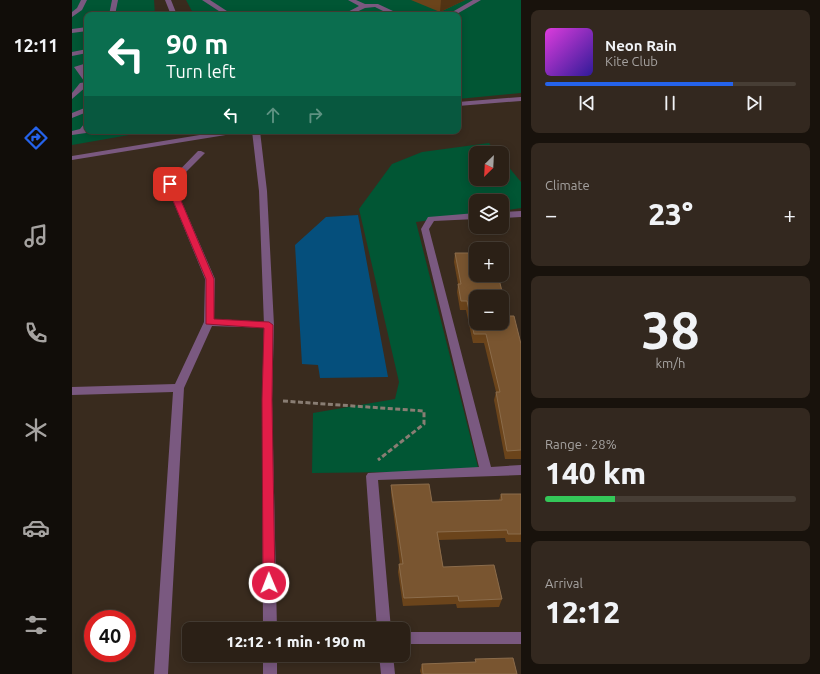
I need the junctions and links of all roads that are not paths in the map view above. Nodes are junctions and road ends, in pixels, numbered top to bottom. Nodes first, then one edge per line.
1 (84, 0) edge
2 (115, 0) edge
3 (168, 0) edge
4 (205, 0) edge
5 (351, 0) edge
6 (478, 0) edge
7 (364, 6) junction
8 (113, 12) edge
9 (173, 12) edge
10 (225, 12) edge
11 (351, 12) edge
12 (389, 12) edge
13 (456, 12) edge
14 (72, 15) edge
15 (84, 29) edge
16 (72, 31) edge
17 (84, 46) edge
18 (72, 48) edge
19 (84, 52) edge
20 (72, 55) edge
21 (84, 66) edge
22 (78, 67) junction
23 (84, 75) edge
24 (84, 85) edge
25 (72, 97) edge
26 (521, 99) edge
27 (461, 104) edge
28 (84, 110) edge
29 (72, 116) edge
30 (84, 118) edge
31 (84, 130) edge
32 (72, 134) edge
33 (220, 134) edge
34 (256, 134) edge
35 (201, 153) dead end
36 (72, 158) edge
37 (521, 214) edge
38 (509, 215) edge
39 (469, 216) edge
40 (209, 322) junction
41 (269, 325) junction
42 (179, 388) junction
43 (72, 391) edge
44 (486, 470) junction
45 (521, 470) edge
46 (270, 622) edge
47 (383, 622) edge
48 (410, 638) edge
49 (521, 638) edge
50 (270, 662) edge
51 (387, 662) edge
52 (161, 674) edge
53 (270, 674) edge
54 (388, 674) edge

1 - 14 street
2 - 8 street
3 - 9 street
4 - 10 street
5 - 7 street
6 - 13 street
7 - 11 street
7 - 12 street
15 - 16 street
17 - 18 street
19 - 20 street
20 - 22 street
21 - 22 street
22 - 23 street
24 - 25 street
26 - 27 street
28 - 29 street
29 - 30 street
31 - 32 street
33 - 36 street
34 - 41 street
35 - 40 street
37 - 38 street
39 - 44 street
40 - 41 street
40 - 42 street
41 - 46 street
42 - 43 street
42 - 52 street
44 - 45 street
44 - 47 street
48 - 49 street
50 - 53 street
51 - 54 street

